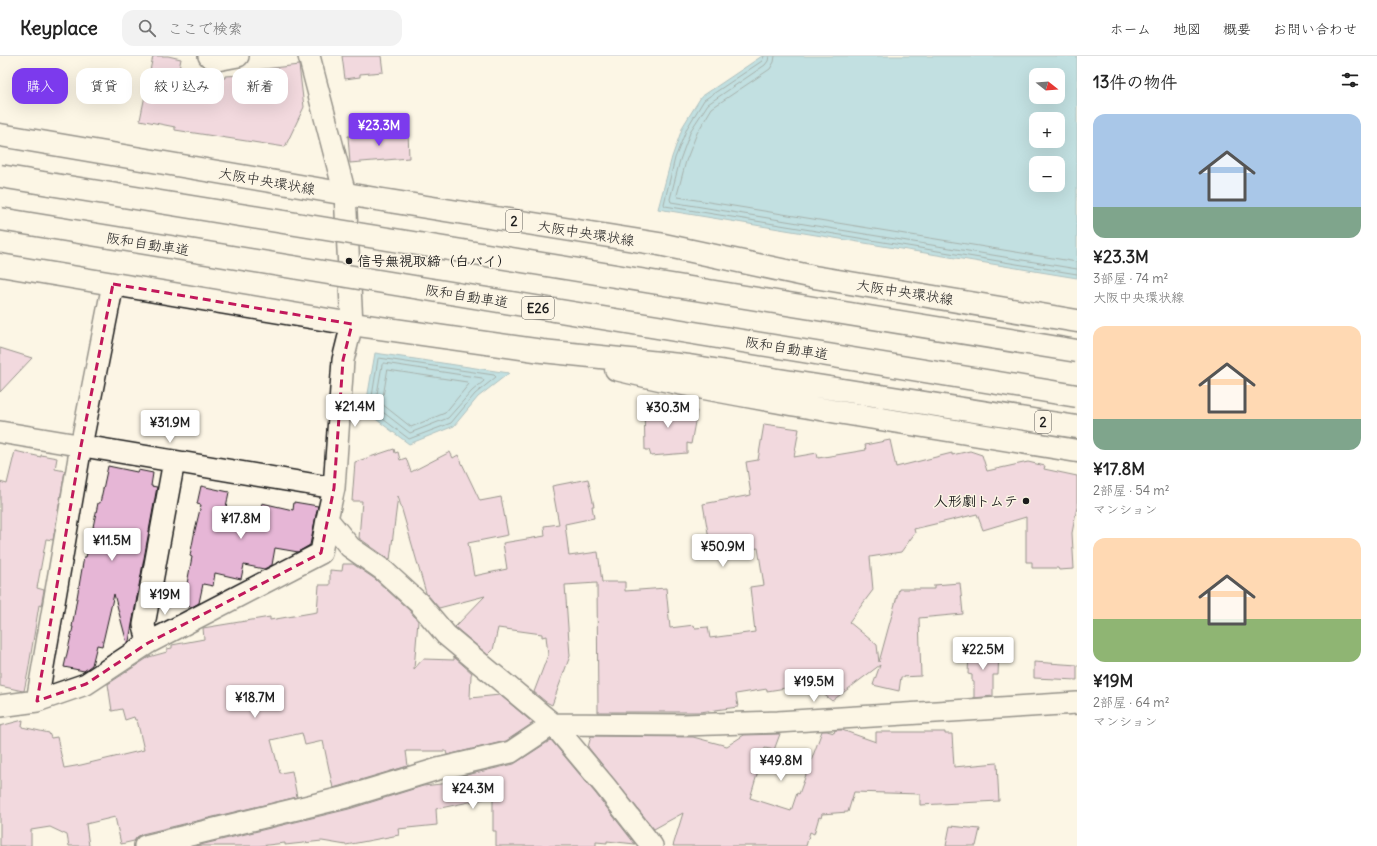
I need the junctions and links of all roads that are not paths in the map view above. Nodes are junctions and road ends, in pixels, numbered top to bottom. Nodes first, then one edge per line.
1 (209, 56) edge
2 (238, 56) edge
3 (309, 56) edge
4 (0, 135) edge
5 (0, 176) edge
6 (345, 194) junction
7 (0, 219) edge
8 (560, 229) junction
9 (0, 265) edge
10 (113, 284) junction
11 (1077, 308) edge
12 (1077, 321) edge
13 (352, 324) junction
14 (542, 351) junction
15 (1077, 351) edge
16 (1077, 396) edge
17 (1077, 427) edge
18 (0, 432) edge
19 (81, 446) junction
20 (1077, 451) edge
21 (174, 461) junction
22 (334, 488) junction
23 (328, 519) junction
24 (148, 643) junction
25 (37, 701) junction
26 (1077, 703) edge
27 (0, 706) edge
28 (553, 724) junction
29 (145, 846) edge
30 (652, 846) edge

1 - 2 street
3 - 6 street
4 - 6 main road, 大阪中央環状線 / 2
5 - 15 main road, bridge
6 - 8 main road, 大阪中央環状線 / 2
6 - 13 street
7 - 16 main road, 阪和自動車道 / E26, bridge
8 - 11 main road
8 - 12 main road, 大阪中央環状線 / 2
9 - 10 main road, 2
10 - 13 main road, 2
10 - 19 street
13 - 14 main road, 2
13 - 22 street
14 - 17 main road, 2
14 - 20 main road
18 - 19 street
19 - 21 street
19 - 25 street
21 - 22 street
21 - 24 street
22 - 23 street
23 - 24 street
23 - 28 street
24 - 25 street
25 - 27 street
26 - 28 street
28 - 29 street
28 - 30 street

